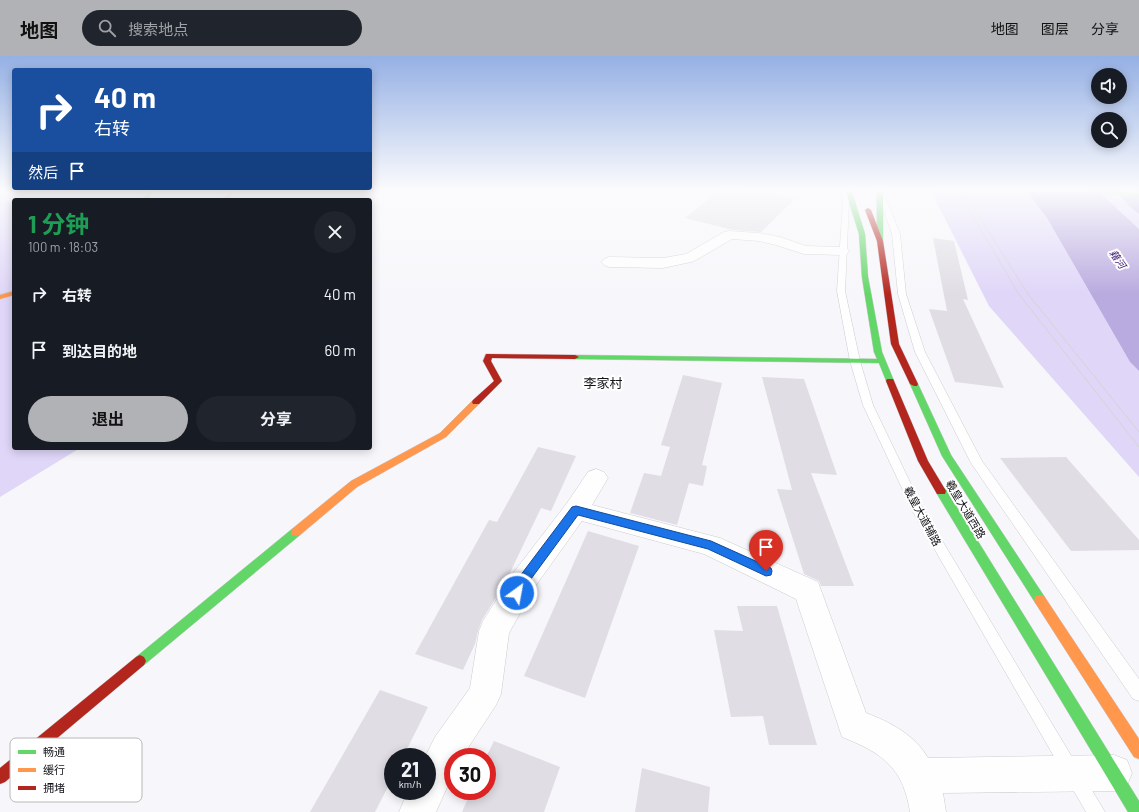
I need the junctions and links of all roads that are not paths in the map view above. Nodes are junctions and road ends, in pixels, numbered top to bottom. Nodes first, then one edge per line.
1 (844, 224) edge
2 (859, 224) edge
3 (873, 224) edge
4 (880, 224) edge
5 (892, 224) edge
6 (880, 241) junction
7 (842, 251) junction
8 (609, 262) dead end
9 (12, 294) edge
10 (0, 297) edge
11 (855, 361) junction
12 (882, 361) junction
13 (596, 478) dead end
14 (576, 510) junction
15 (1139, 693) edge
16 (47, 738) edge
17 (1126, 763) edge
18 (10, 769) edge
19 (436, 772) edge
20 (1074, 774) junction
21 (919, 776) junction
22 (0, 777) edge
23 (422, 800) edge
24 (416, 812) edge
25 (928, 812) edge
26 (1096, 812) edge
27 (1137, 812) edge

1 - 7 lane, 羲皇大道辅路
2 - 12 main road, 羲皇大道西路
3 - 6 main road, 羲皇大道西路
4 - 6 main road
5 - 15 lane
6 - 17 main road, 羲皇大道西路
7 - 8 street
7 - 11 lane, 羲皇大道辅路
9 - 10 main road
11 - 12 main road
11 - 16 main road
11 - 20 lane, 羲皇大道辅路
12 - 17 main road, 羲皇大道西路
13 - 14 street
14 - 19 street
14 - 21 street
17 - 20 street
17 - 27 main road, 羲皇大道西路
18 - 22 main road
20 - 21 street
20 - 26 lane, 羲皇大道辅路
21 - 25 street
23 - 24 street

